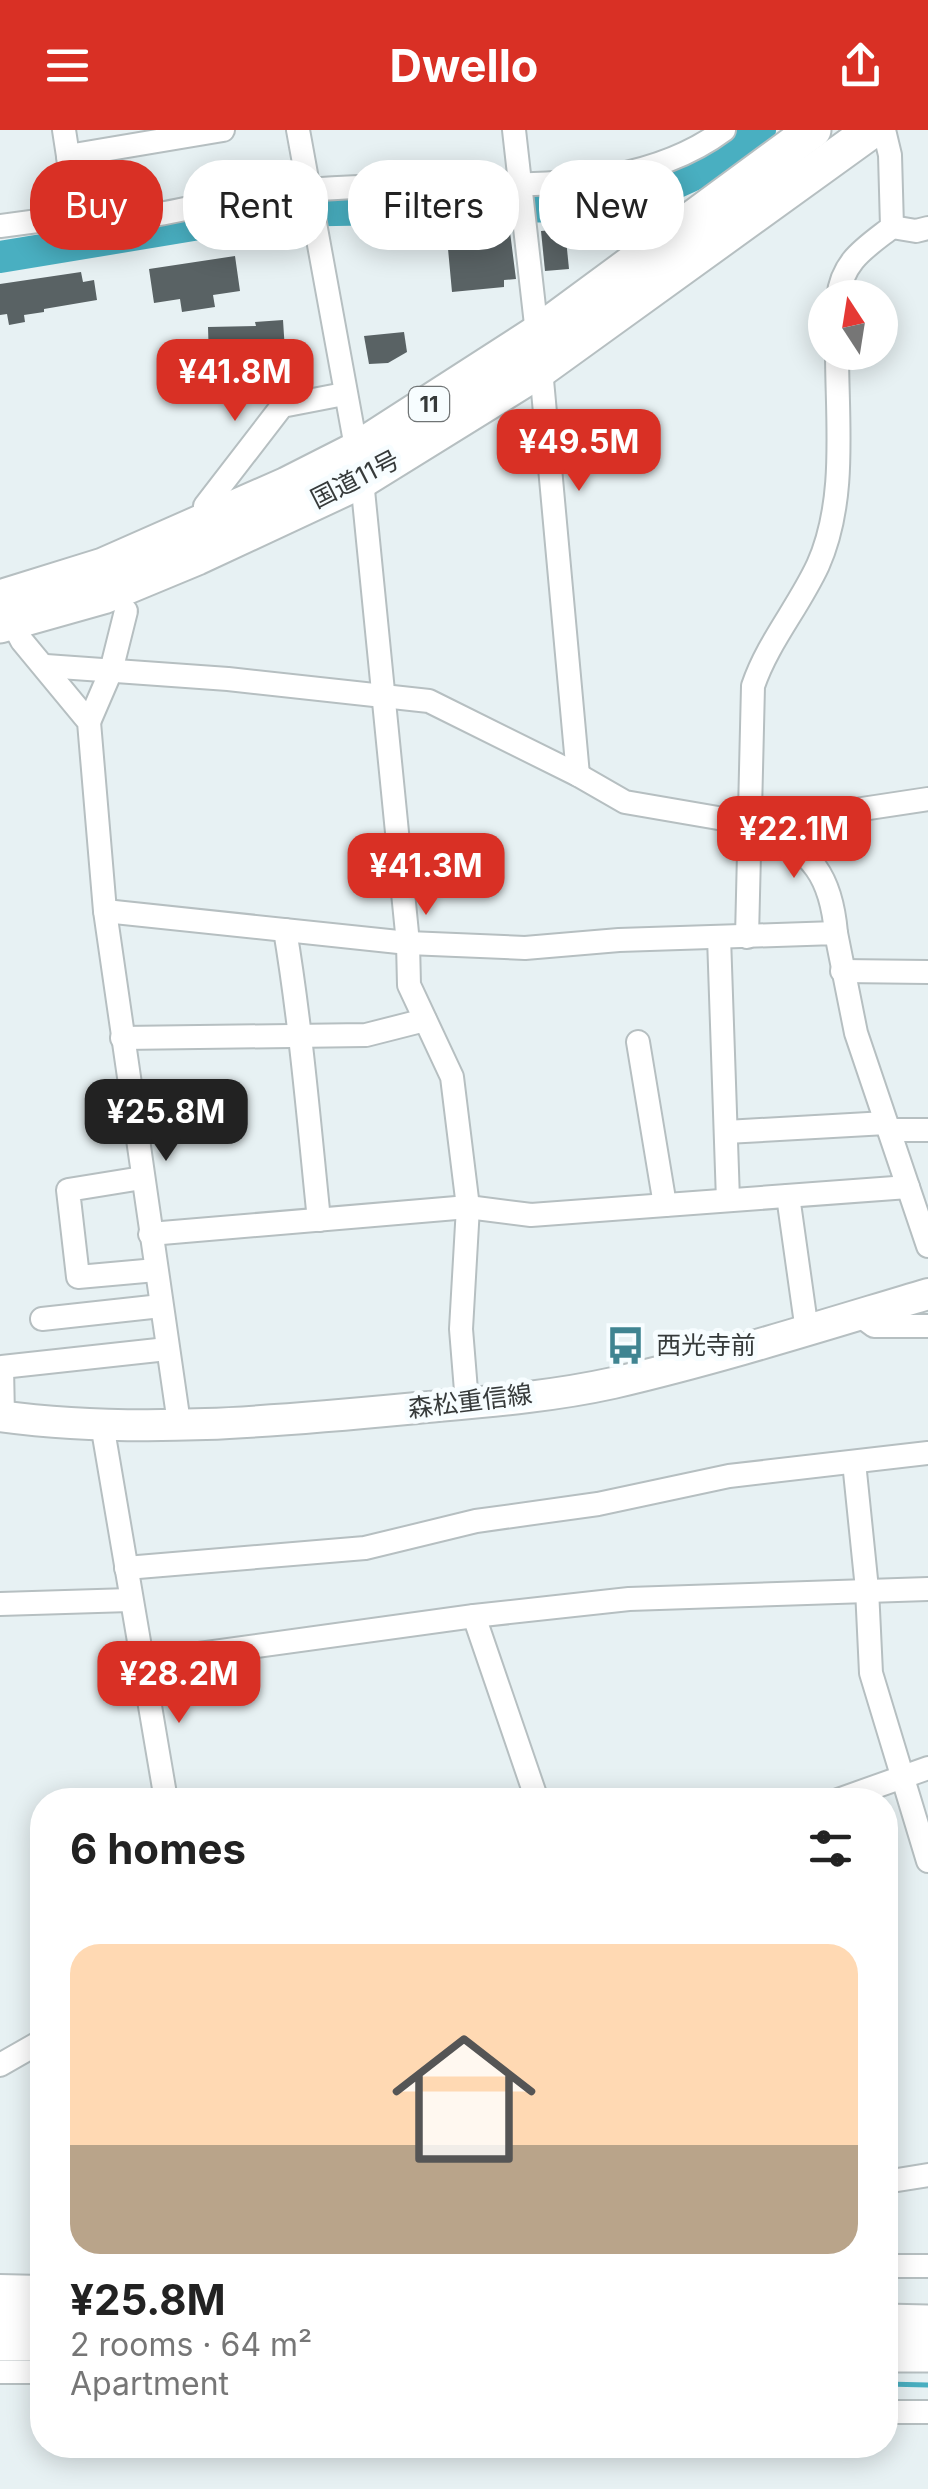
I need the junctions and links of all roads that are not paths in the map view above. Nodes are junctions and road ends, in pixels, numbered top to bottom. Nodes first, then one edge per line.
1 (64, 130) edge
2 (223, 130) edge
3 (298, 130) edge
4 (514, 130) edge
5 (724, 130) edge
6 (813, 130) edge
7 (872, 130) edge
8 (884, 130) edge
9 (173, 134) edge
10 (68, 156) junction
11 (68, 160) edge
12 (303, 160) edge
13 (521, 187) junction
14 (328, 202) edge
15 (30, 222) edge
16 (0, 226) edge
17 (892, 227) junction
18 (928, 228) edge
19 (319, 250) edge
20 (840, 280) edge
21 (536, 334) junction
22 (541, 369) junction
23 (837, 370) edge
24 (344, 394) junction
25 (359, 465) junction
26 (210, 519) junction
27 (3, 611) edge
28 (126, 612) dead end
29 (46, 666) junction
30 (111, 671) junction
31 (383, 697) junction
32 (88, 722) junction
33 (578, 775) junction
34 (928, 799) edge
35 (755, 824) junction
36 (104, 911) junction
37 (285, 930) junction
38 (836, 933) junction
39 (747, 937) junction
40 (720, 938) junction
41 (408, 944) junction
42 (842, 971) junction
43 (928, 972) edge
44 (425, 1020) junction
45 (302, 1036) junction
46 (122, 1038) junction
47 (638, 1042) dead end
48 (888, 1127) junction
49 (928, 1130) edge
50 (726, 1132) junction
51 (142, 1178) junction
52 (908, 1187) junction
53 (788, 1196) junction
54 (728, 1200) junction
55 (665, 1205) junction
56 (468, 1208) junction
57 (922, 1211) edge
58 (319, 1220) junction
59 (150, 1234) junction
60 (928, 1246) edge
61 (156, 1270) junction
62 (928, 1294) edge
63 (161, 1306) junction
64 (860, 1314) junction
65 (42, 1319) dead end
66 (928, 1326) edge
67 (807, 1331) junction
68 (168, 1349) junction
69 (468, 1403) junction
70 (1, 1417) edge
71 (102, 1424) junction
72 (179, 1424) junction
73 (928, 1452) edge
74 (854, 1462) junction
75 (126, 1568) junction
76 (868, 1589) junction
77 (928, 1590) edge
78 (130, 1600) junction
79 (0, 1604) edge
80 (474, 1616) junction
81 (141, 1662) junction
82 (928, 1768) edge
83 (904, 1775) junction
84 (164, 1788) edge
85 (533, 1788) edge
86 (870, 1788) edge
87 (928, 1861) edge
88 (30, 2048) edge
89 (0, 2066) edge
90 (928, 2175) edge
91 (898, 2180) edge
92 (898, 2266) edge
93 (928, 2266) edge
94 (0, 2286) edge
95 (30, 2287) edge
96 (0, 2310) edge
97 (30, 2311) edge
98 (898, 2322) edge
99 (928, 2323) edge
100 (0, 2343) edge
101 (30, 2343) edge
102 (898, 2354) edge
103 (928, 2354) edge
104 (0, 2372) edge
105 (30, 2372) edge
106 (898, 2412) edge
107 (928, 2412) edge

1 - 10 street
2 - 9 street
3 - 12 street
4 - 13 street
5 - 13 street
6 - 21 highway, 国道11号 / 11
7 - 22 highway, 国道11号 / 11
8 - 17 street
9 - 10 street
10 - 11 street
13 - 14 street
13 - 21 street
15 - 16 street
17 - 18 street
17 - 20 street
19 - 24 street
21 - 22 street
21 - 25 highway, 国道11号 / 11
22 - 25 highway, 国道11号 / 11
22 - 33 street
23 - 35 street
24 - 25 street
24 - 26 street
25 - 26 highway, 国道11号 / 11
25 - 27 highway, 国道11号 / 11
25 - 31 street
26 - 27 highway, 国道11号 / 11
27 - 29 street
28 - 30 street
29 - 30 street
29 - 32 street
30 - 31 street
30 - 32 street
31 - 33 street
31 - 41 street
32 - 36 street
33 - 35 street
34 - 35 street
35 - 38 street
35 - 39 street
36 - 37 street
36 - 46 street
37 - 41 street
37 - 45 street
38 - 39 street
38 - 42 street
39 - 40 street
40 - 41 street
40 - 50 street
41 - 44 street
42 - 43 street
42 - 48 street
44 - 45 street
44 - 56 street
45 - 46 street
45 - 58 street
46 - 51 street
47 - 55 street
48 - 49 street
48 - 50 street
48 - 52 street
50 - 54 street
51 - 59 street
51 - 61 street
52 - 53 street
52 - 57 street
53 - 54 street
53 - 67 street
54 - 55 street
55 - 56 street
56 - 58 street
56 - 69 street
57 - 60 street
58 - 59 street
59 - 61 street
61 - 63 street
62 - 64 main road, 森松重信線
63 - 65 street
63 - 68 street
64 - 66 street
64 - 67 main road, 森松重信線
67 - 69 main road, 森松重信線
68 - 70 street
68 - 72 street
69 - 72 main road, 森松重信線
70 - 71 main road, 森松重信線
71 - 72 main road, 森松重信線
71 - 75 street
73 - 74 street
74 - 75 street
74 - 76 street
75 - 78 street
76 - 77 street
76 - 80 street
76 - 83 street
78 - 79 street
78 - 81 street
80 - 81 street
80 - 85 street
81 - 84 street
82 - 83 street
83 - 86 street
83 - 87 street
88 - 89 street
90 - 91 street
92 - 93 street
94 - 95 street
96 - 97 highway
98 - 99 highway
100 - 101 highway
102 - 103 highway
104 - 105 street
106 - 107 street

